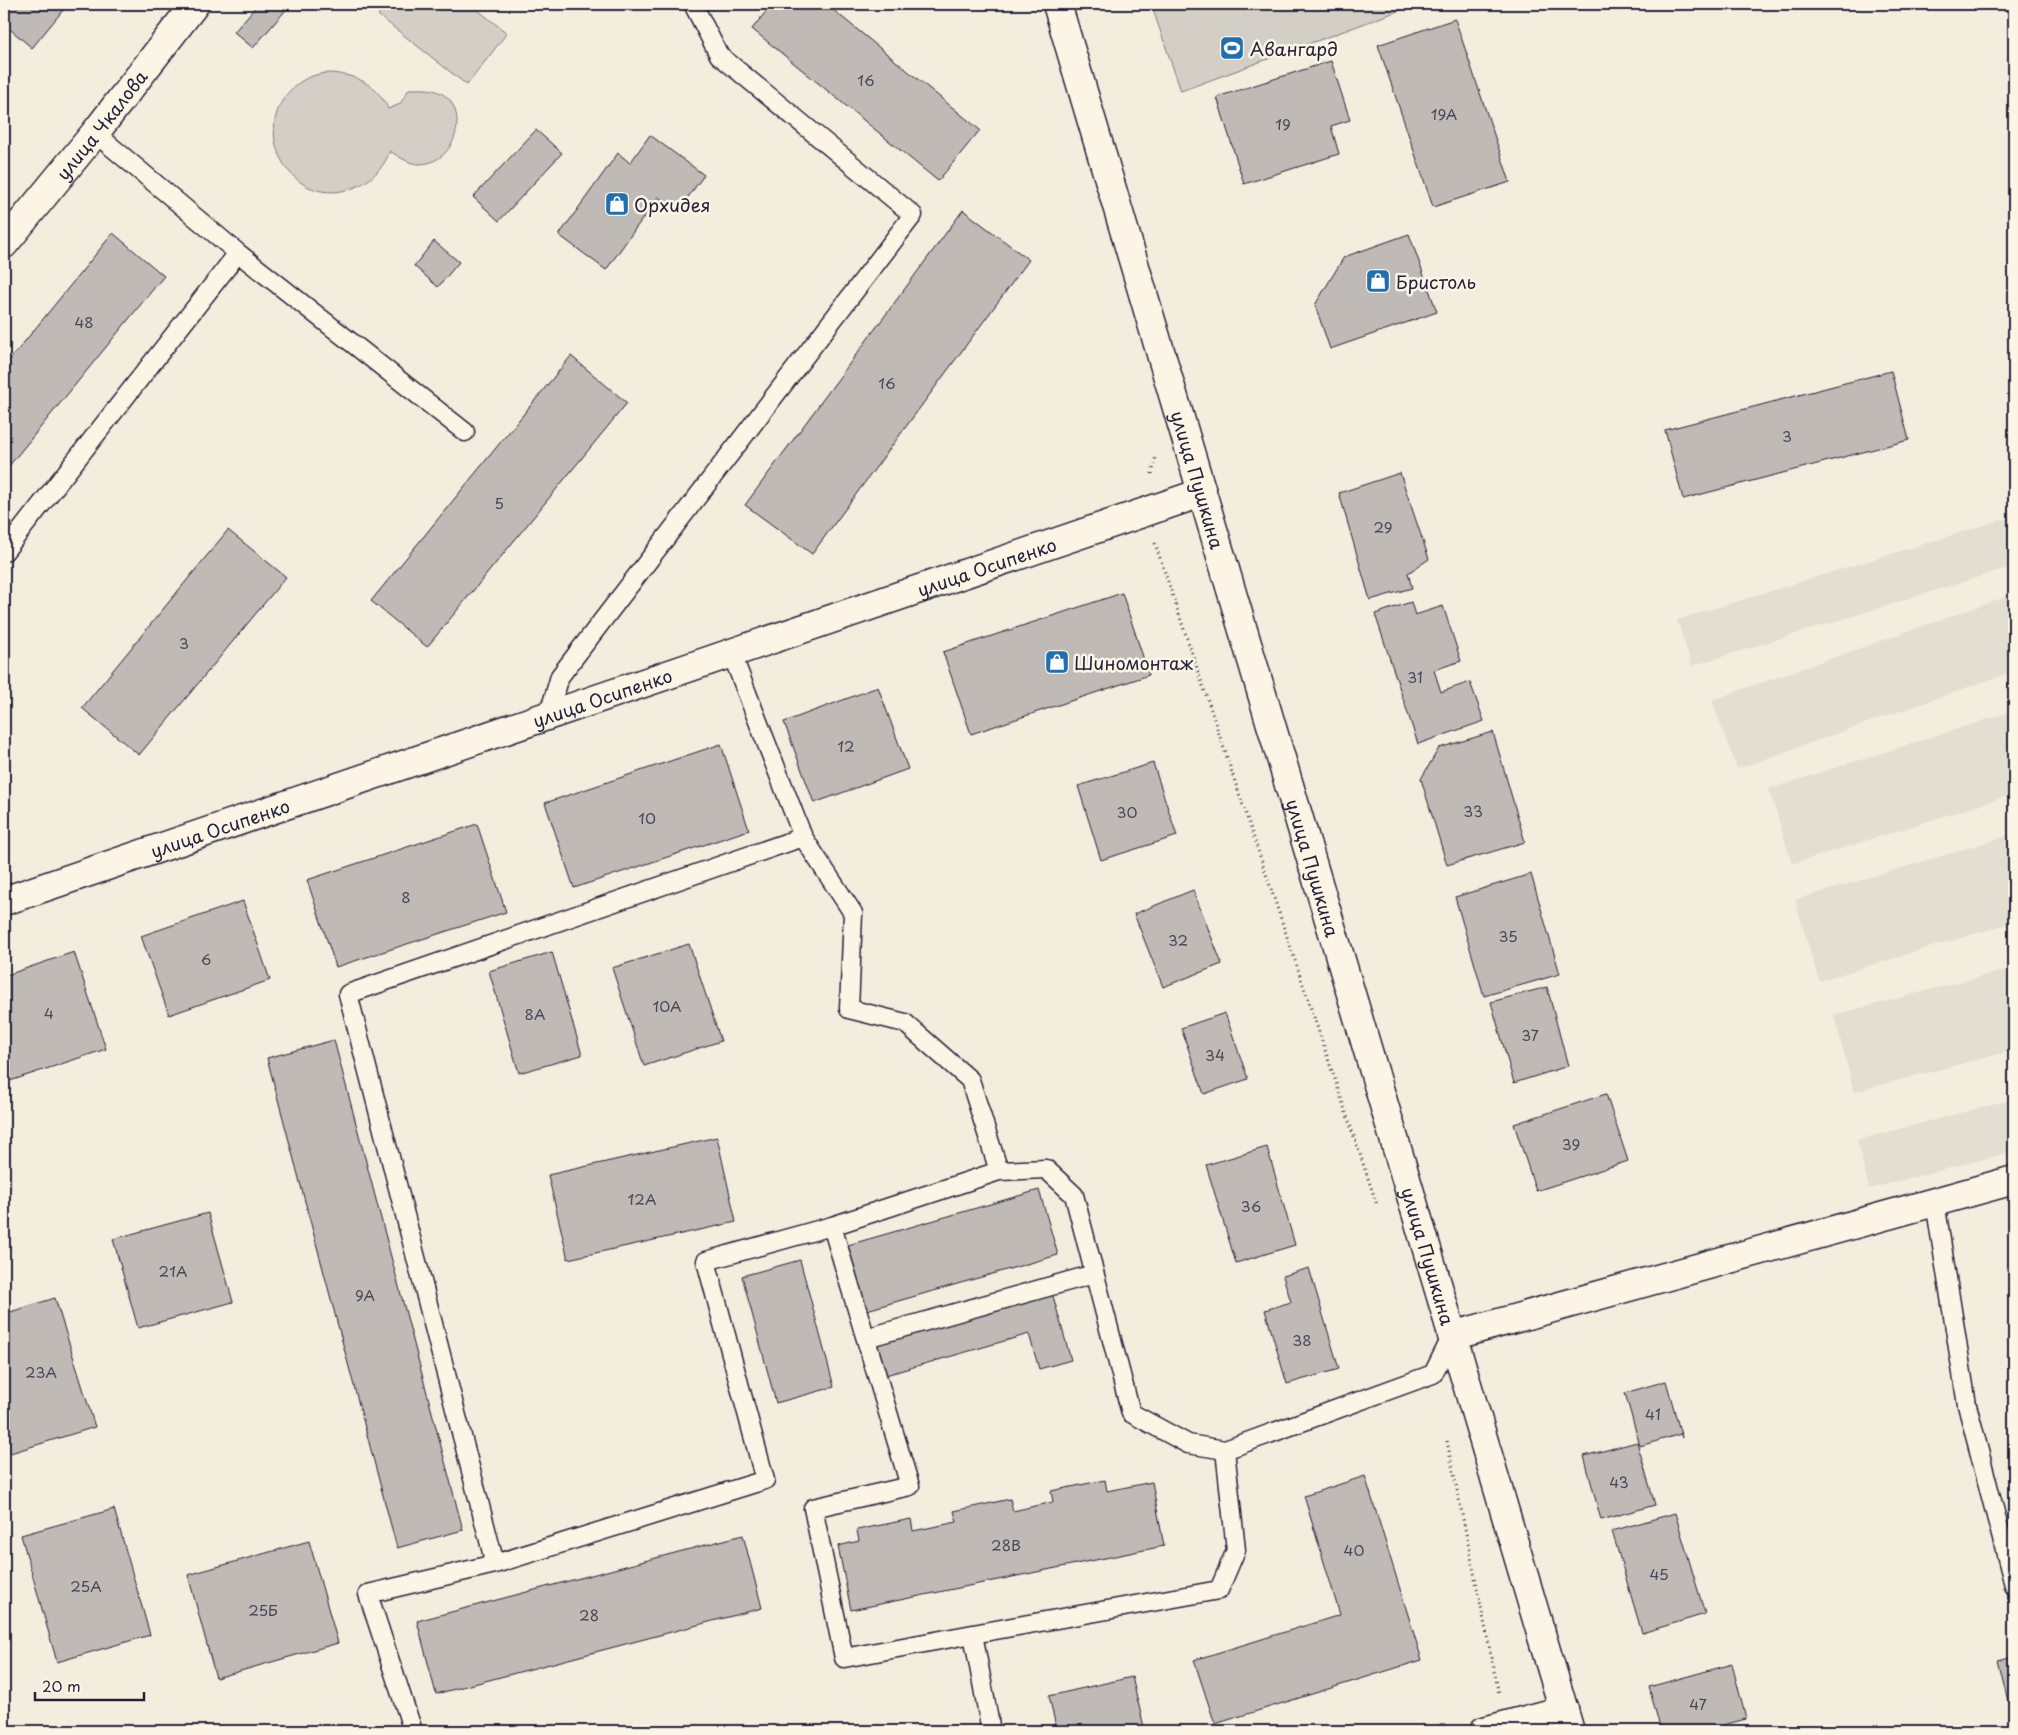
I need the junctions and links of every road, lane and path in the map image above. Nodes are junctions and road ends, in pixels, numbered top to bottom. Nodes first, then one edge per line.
1 (195, 4) edge
2 (693, 4) edge
3 (1057, 4) edge
4 (95, 133) junction
5 (4, 244) edge
6 (238, 253) junction
7 (464, 432) dead end
8 (1156, 455) dead end
9 (1201, 493) junction
10 (1144, 512) junction
11 (4, 552) edge
12 (731, 652) junction
13 (549, 714) junction
14 (803, 837) junction
15 (4, 901) edge
16 (999, 1171) junction
17 (2014, 1180) edge
18 (1935, 1202) junction
19 (1379, 1212) dead end
20 (832, 1226) junction
21 (1094, 1274) junction
22 (1452, 1336) junction
23 (866, 1338) junction
24 (1445, 1432) dead end
25 (1225, 1450) junction
26 (496, 1564) junction
27 (2014, 1585) edge
28 (973, 1634) junction
29 (1567, 1721) edge
30 (1495, 1728) edge
31 (413, 1731) edge
32 (991, 1731) edge

1 - 4 street, улица Чкалова
2 - 13 lane
3 - 9 street, улица Пушкина
4 - 5 street, улица Чкалова
4 - 6 lane
6 - 7 lane
6 - 11 lane
8 - 10 path
9 - 10 street, улица Осипенко
9 - 22 street, улица Пушкина
10 - 12 street, улица Осипенко
10 - 19 path
12 - 13 street, улица Осипенко
12 - 14 lane
13 - 15 street, улица Осипенко
14 - 16 lane
14 - 26 lane
16 - 20 lane
16 - 21 lane
17 - 18 street
18 - 22 street
18 - 27 lane
20 - 23 lane
20 - 26 lane
21 - 23 lane
21 - 25 lane
22 - 25 lane
22 - 29 street, улица Пушкина
23 - 28 lane
24 - 30 path
25 - 28 lane
26 - 31 lane
28 - 32 lane
29 - 30 street

